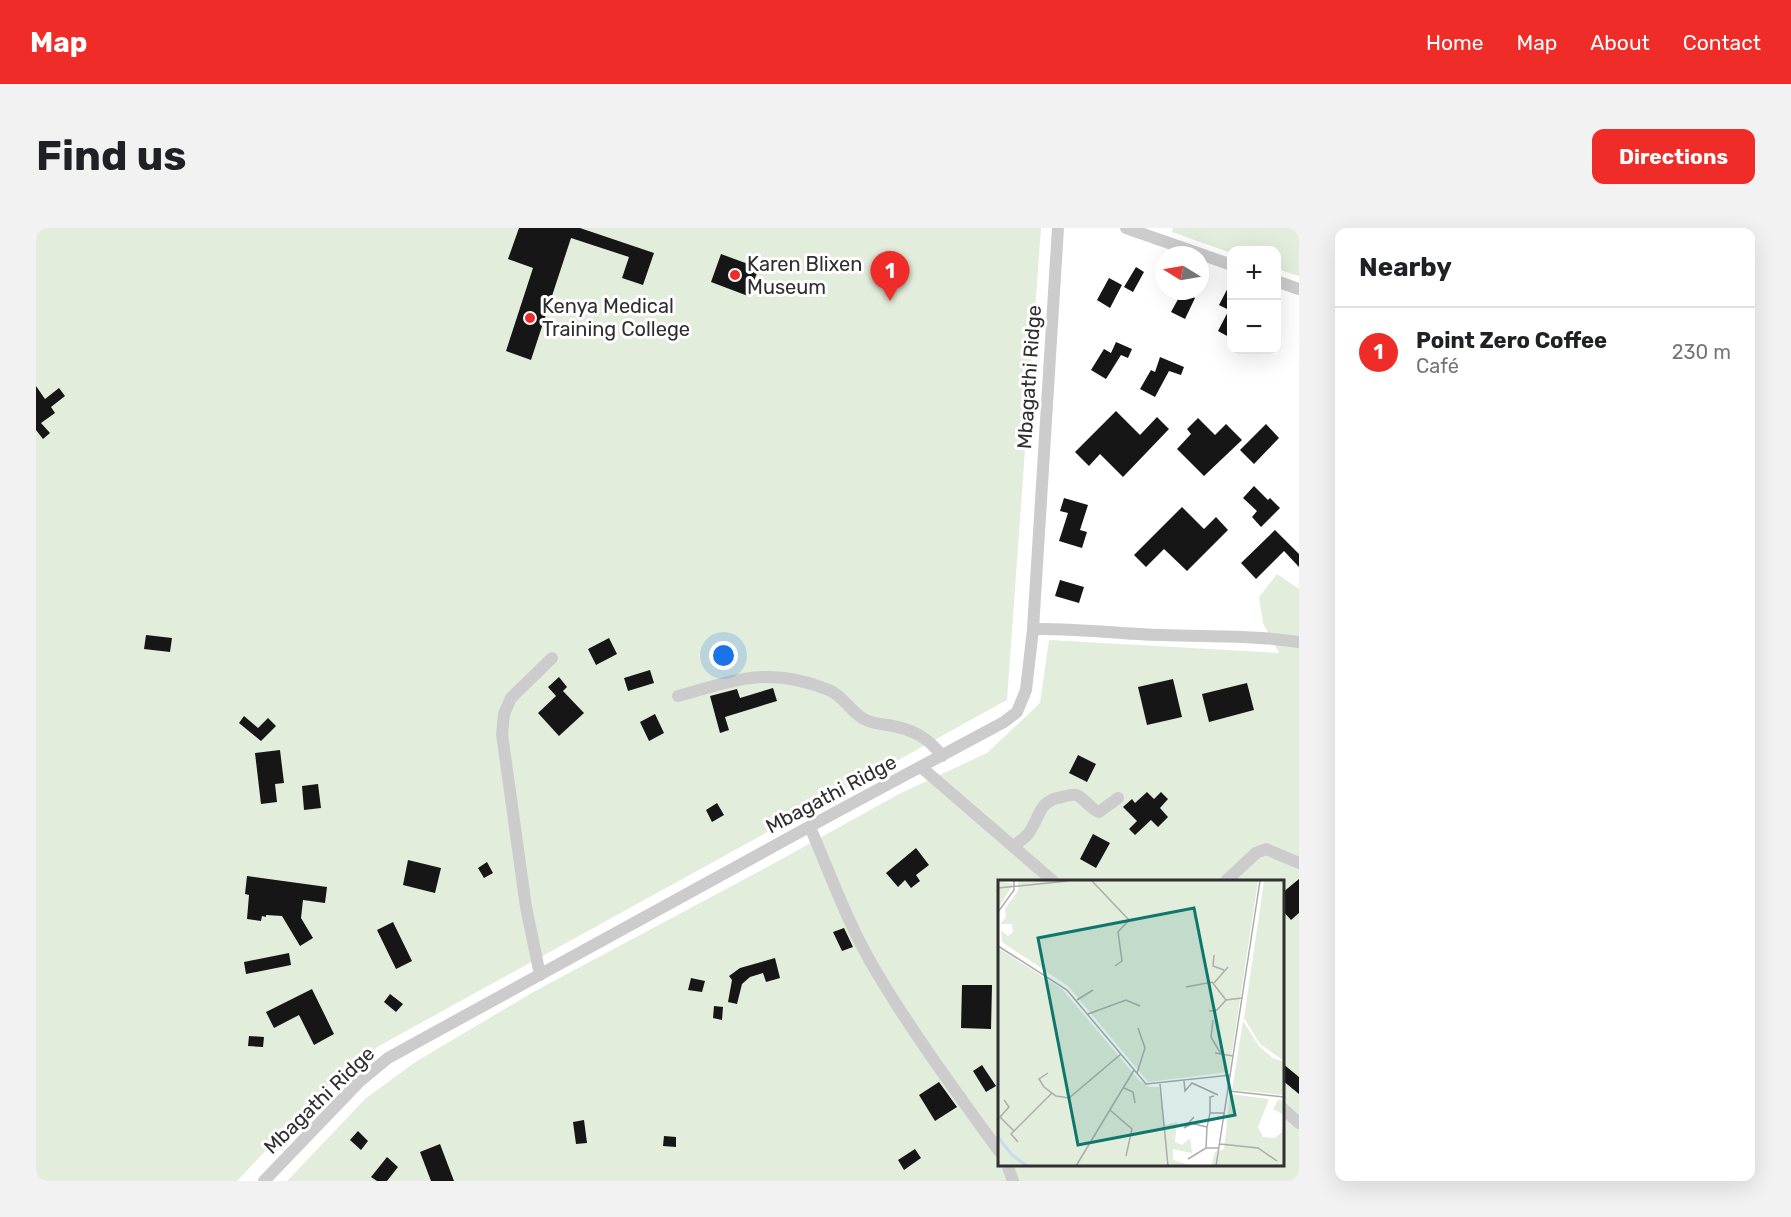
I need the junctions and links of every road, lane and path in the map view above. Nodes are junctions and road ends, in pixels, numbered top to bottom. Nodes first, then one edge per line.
1 (1058, 228) edge
2 (1126, 228) edge
3 (1152, 232) edge
4 (1227, 263) edge
5 (1281, 283) edge
6 (1299, 289) edge
7 (1033, 629) junction
8 (1299, 642) edge
9 (552, 658) dead end
10 (678, 696) dead end
11 (942, 756) junction
12 (921, 767) junction
13 (1118, 798) dead end
14 (810, 827) junction
15 (1013, 846) junction
16 (1299, 862) edge
17 (1052, 880) edge
18 (1227, 880) edge
19 (540, 975) junction
20 (1284, 1110) edge
21 (1299, 1123) edge
22 (998, 1150) edge
23 (1008, 1166) edge
24 (264, 1181) edge
25 (1013, 1181) edge

1 - 7 street, Mbagathi Ridge
2 - 3 street
3 - 4 street
5 - 6 street
7 - 8 street
7 - 11 street, Mbagathi Ridge
9 - 19 street
10 - 11 street
11 - 12 street, Mbagathi Ridge
12 - 14 street, Mbagathi Ridge
12 - 15 street
13 - 15 street
14 - 19 street, Mbagathi Ridge
14 - 22 street
15 - 17 street
16 - 18 street
19 - 24 street, Mbagathi Ridge
20 - 21 street
23 - 25 street

